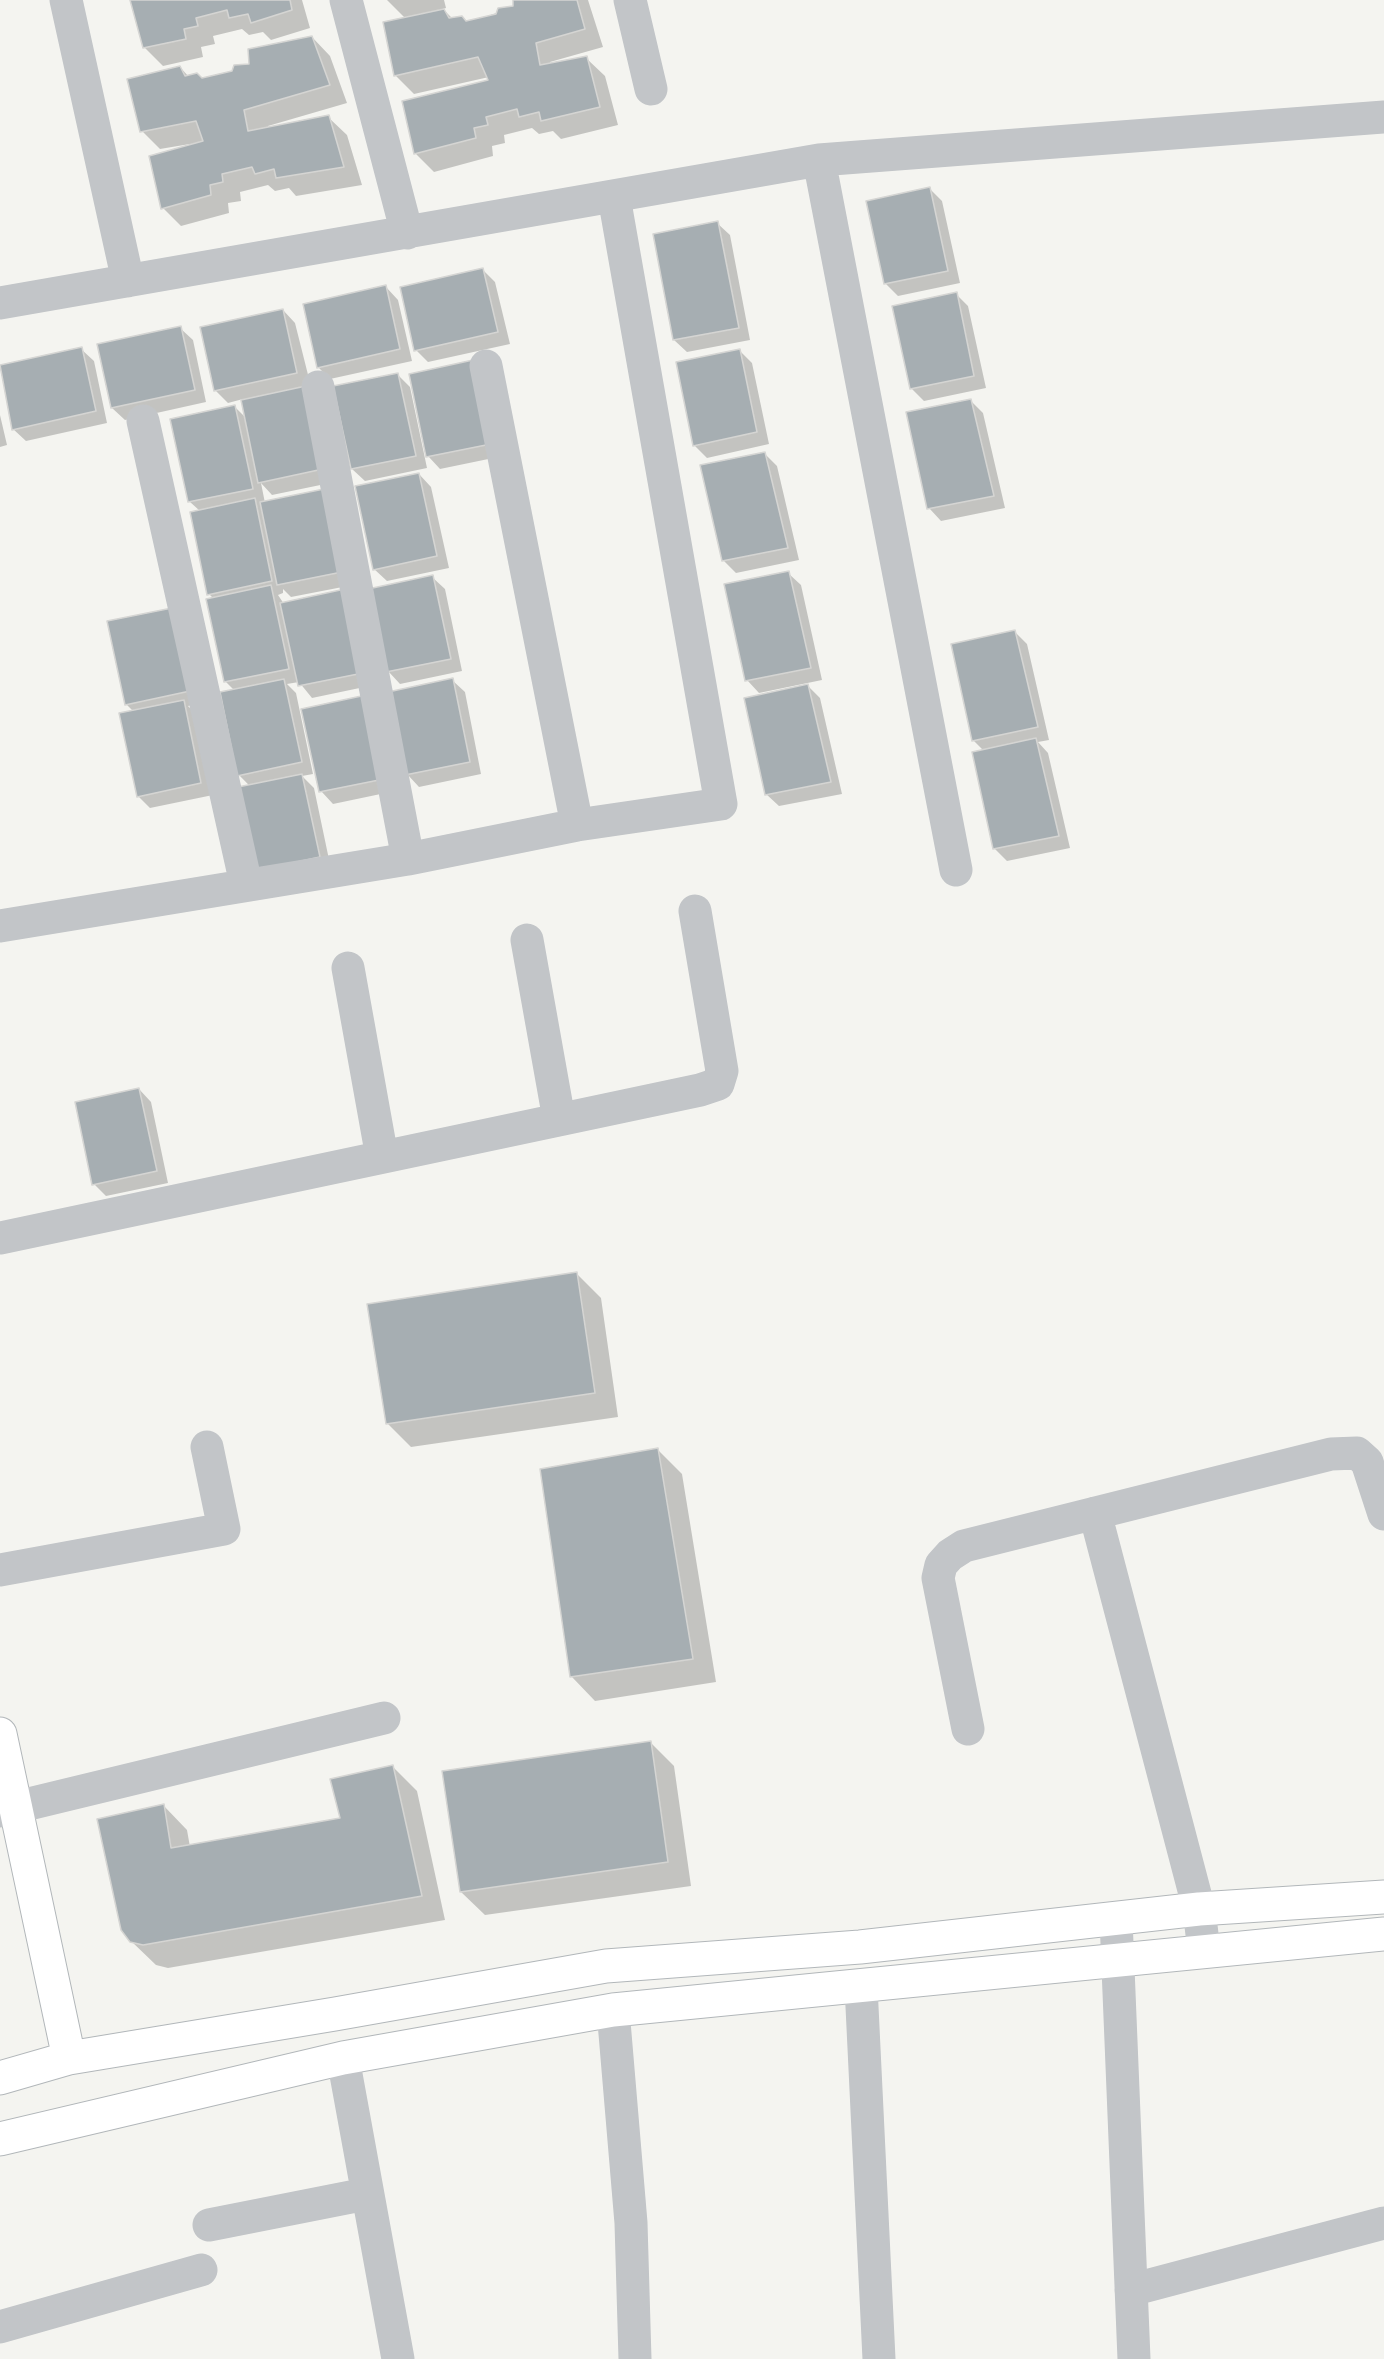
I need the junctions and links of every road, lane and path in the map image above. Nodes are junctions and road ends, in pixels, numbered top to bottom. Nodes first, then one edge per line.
1 (66, 0) edge
2 (346, 0) edge
3 (630, 0) edge
4 (651, 89) dead end
5 (1384, 117) edge
6 (819, 160) junction
7 (614, 197) junction
8 (407, 232) junction
9 (128, 281) junction
10 (0, 303) edge
11 (486, 366) dead end
12 (318, 387) dead end
13 (143, 421) dead end
14 (577, 825) junction
15 (408, 859) junction
16 (956, 870) dead end
17 (246, 884) junction
18 (695, 911) dead end
19 (0, 926) edge
20 (527, 940) dead end
21 (348, 968) dead end
22 (559, 1119) junction
23 (382, 1157) junction
24 (0, 1238) edge
25 (207, 1447) dead end
26 (1095, 1513) junction
27 (1384, 1514) edge
28 (0, 1570) edge
29 (384, 1718) dead end
30 (968, 1729) dead end
31 (0, 1734) edge
32 (8, 1810) edge
33 (1384, 1897) edge
34 (1199, 1910) junction
35 (1116, 1919) junction
36 (1384, 1934) edge
37 (1204, 1951) junction
38 (1118, 1961) junction
39 (861, 1986) junction
40 (613, 2010) junction
41 (69, 2058) junction
42 (343, 2058) junction
43 (0, 2078) edge
44 (0, 2139) edge
45 (366, 2194) junction
46 (1384, 2223) edge
47 (209, 2225) dead end
48 (201, 2270) dead end
49 (1131, 2290) junction
50 (0, 2327) edge
51 (398, 2359) edge
52 (635, 2359) edge
53 (879, 2359) edge
54 (1134, 2359) edge

1 - 9 street
2 - 8 street
3 - 4 street
5 - 6 street
6 - 7 street
6 - 16 street
7 - 8 street
7 - 14 street
8 - 9 street
9 - 10 street
11 - 14 street
12 - 15 street
13 - 17 street
14 - 15 street
15 - 17 street
17 - 19 street
18 - 22 street
20 - 22 street
21 - 23 street
22 - 23 street
23 - 24 street
25 - 28 street
26 - 27 street
26 - 30 street
26 - 34 street
29 - 32 street
31 - 32 street
32 - 41 street
33 - 34 street
34 - 35 street
34 - 37 street
35 - 38 street
35 - 41 street
36 - 37 street
37 - 38 street
38 - 39 street
38 - 49 street
39 - 40 street
39 - 53 street
40 - 42 street
40 - 52 street
41 - 43 street
42 - 44 street
42 - 45 street
45 - 47 street
45 - 51 street
46 - 49 street
48 - 50 street
49 - 54 street

